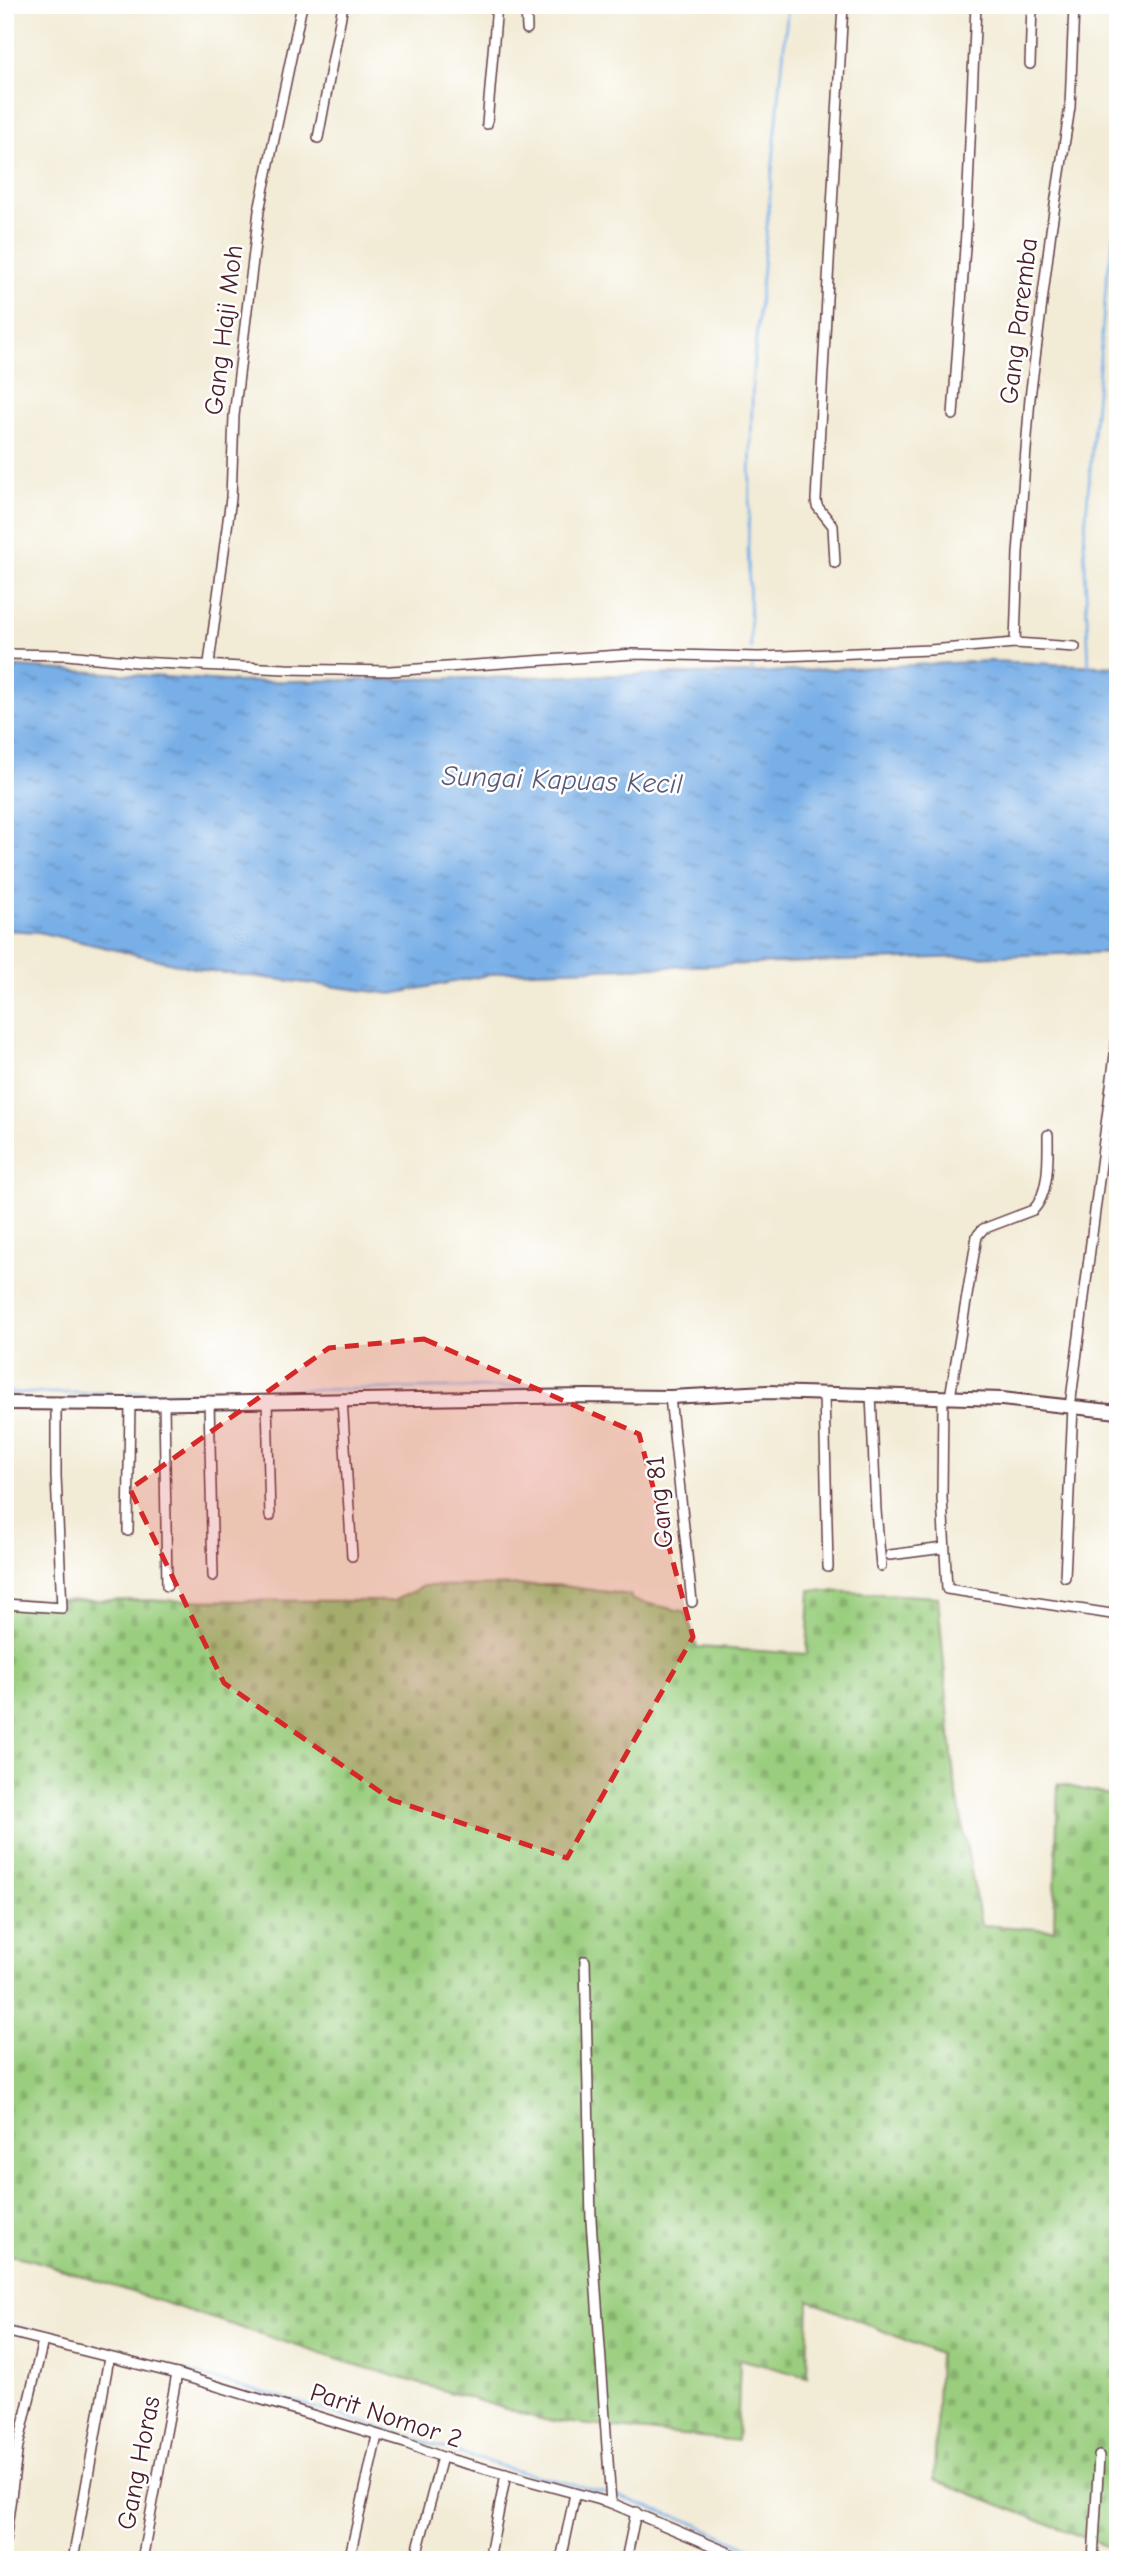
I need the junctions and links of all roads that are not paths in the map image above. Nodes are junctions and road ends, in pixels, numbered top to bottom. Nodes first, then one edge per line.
1 (9, 5) edge
2 (302, 5) edge
3 (342, 5) edge
4 (497, 5) edge
5 (526, 5) edge
6 (843, 5) edge
7 (976, 5) edge
8 (1032, 5) edge
9 (1074, 5) edge
10 (5, 20) edge
11 (527, 29) dead end
12 (1030, 64) dead end
13 (487, 124) dead end
14 (318, 138) dead end
15 (953, 415) dead end
16 (835, 563) dead end
17 (1015, 643) junction
18 (1075, 648) dead end
19 (5, 654) edge
20 (209, 663) junction
21 (1118, 1031) edge
22 (1048, 1135) dead end
23 (824, 1394) junction
24 (871, 1394) junction
25 (670, 1397) junction
26 (947, 1397) junction
27 (342, 1399) junction
28 (209, 1401) junction
29 (267, 1401) junction
30 (56, 1402) junction
31 (5, 1403) edge
32 (164, 1403) junction
33 (131, 1404) junction
34 (1071, 1407) junction
35 (1118, 1412) edge
36 (270, 1516) dead end
37 (128, 1531) dead end
38 (944, 1548) junction
39 (890, 1555) dead end
40 (352, 1556) dead end
41 (881, 1566) dead end
42 (828, 1567) dead end
43 (214, 1576) dead end
44 (1065, 1577) dead end
45 (167, 1586) dead end
46 (692, 1602) dead end
47 (5, 1604) edge
48 (1118, 1615) edge
49 (584, 1961) dead end
50 (5, 2331) edge
51 (43, 2341) junction
52 (109, 2358) junction
53 (177, 2374) junction
54 (377, 2435) junction
55 (1099, 2455) dead end
56 (442, 2457) junction
57 (506, 2474) junction
58 (575, 2494) junction
59 (611, 2503) junction
60 (636, 2512) junction
61 (5, 2541) edge
62 (730, 2557) edge
63 (73, 2560) edge
64 (142, 2560) edge
65 (349, 2560) edge
66 (415, 2560) edge
67 (489, 2560) edge
68 (561, 2560) edge
69 (626, 2560) edge
70 (746, 2560) edge
71 (1093, 2560) edge

1 - 10 street
2 - 20 street, Gang Haji Moh
3 - 14 street
4 - 13 street
5 - 11 street
6 - 16 street
7 - 15 street
8 - 12 street
9 - 17 street, Gang Paremba
17 - 18 street
17 - 20 street
19 - 20 street
21 - 34 street
22 - 26 street
23 - 24 main road
23 - 25 main road
23 - 42 street
24 - 26 main road
24 - 41 street
25 - 27 main road
25 - 46 street, Gang 81
26 - 34 main road
26 - 38 street
27 - 29 main road
27 - 40 street
28 - 29 main road
28 - 32 main road
28 - 43 street
29 - 36 street
30 - 31 main road
30 - 33 main road
30 - 47 street
32 - 33 main road
32 - 45 street
33 - 37 street
34 - 35 main road
34 - 44 street
38 - 39 street
38 - 48 street
49 - 59 street
50 - 51 street, Parit Nomor 2
51 - 52 street, Parit Nomor 2
51 - 61 street
52 - 53 street, Parit Nomor 2
52 - 63 street
53 - 54 street, Parit Nomor 2
53 - 64 street, Gang Horas
54 - 56 street, Parit Nomor 2
54 - 65 street
55 - 71 street
56 - 57 street, Parit Nomor 2
56 - 66 street
57 - 58 street, Parit Nomor 2
57 - 67 street
58 - 59 street, Parit Nomor 2
58 - 68 street
59 - 60 street, Parit Nomor 2
60 - 62 street, Parit Nomor 2
60 - 69 street
62 - 70 street, Parit Nomor 2

